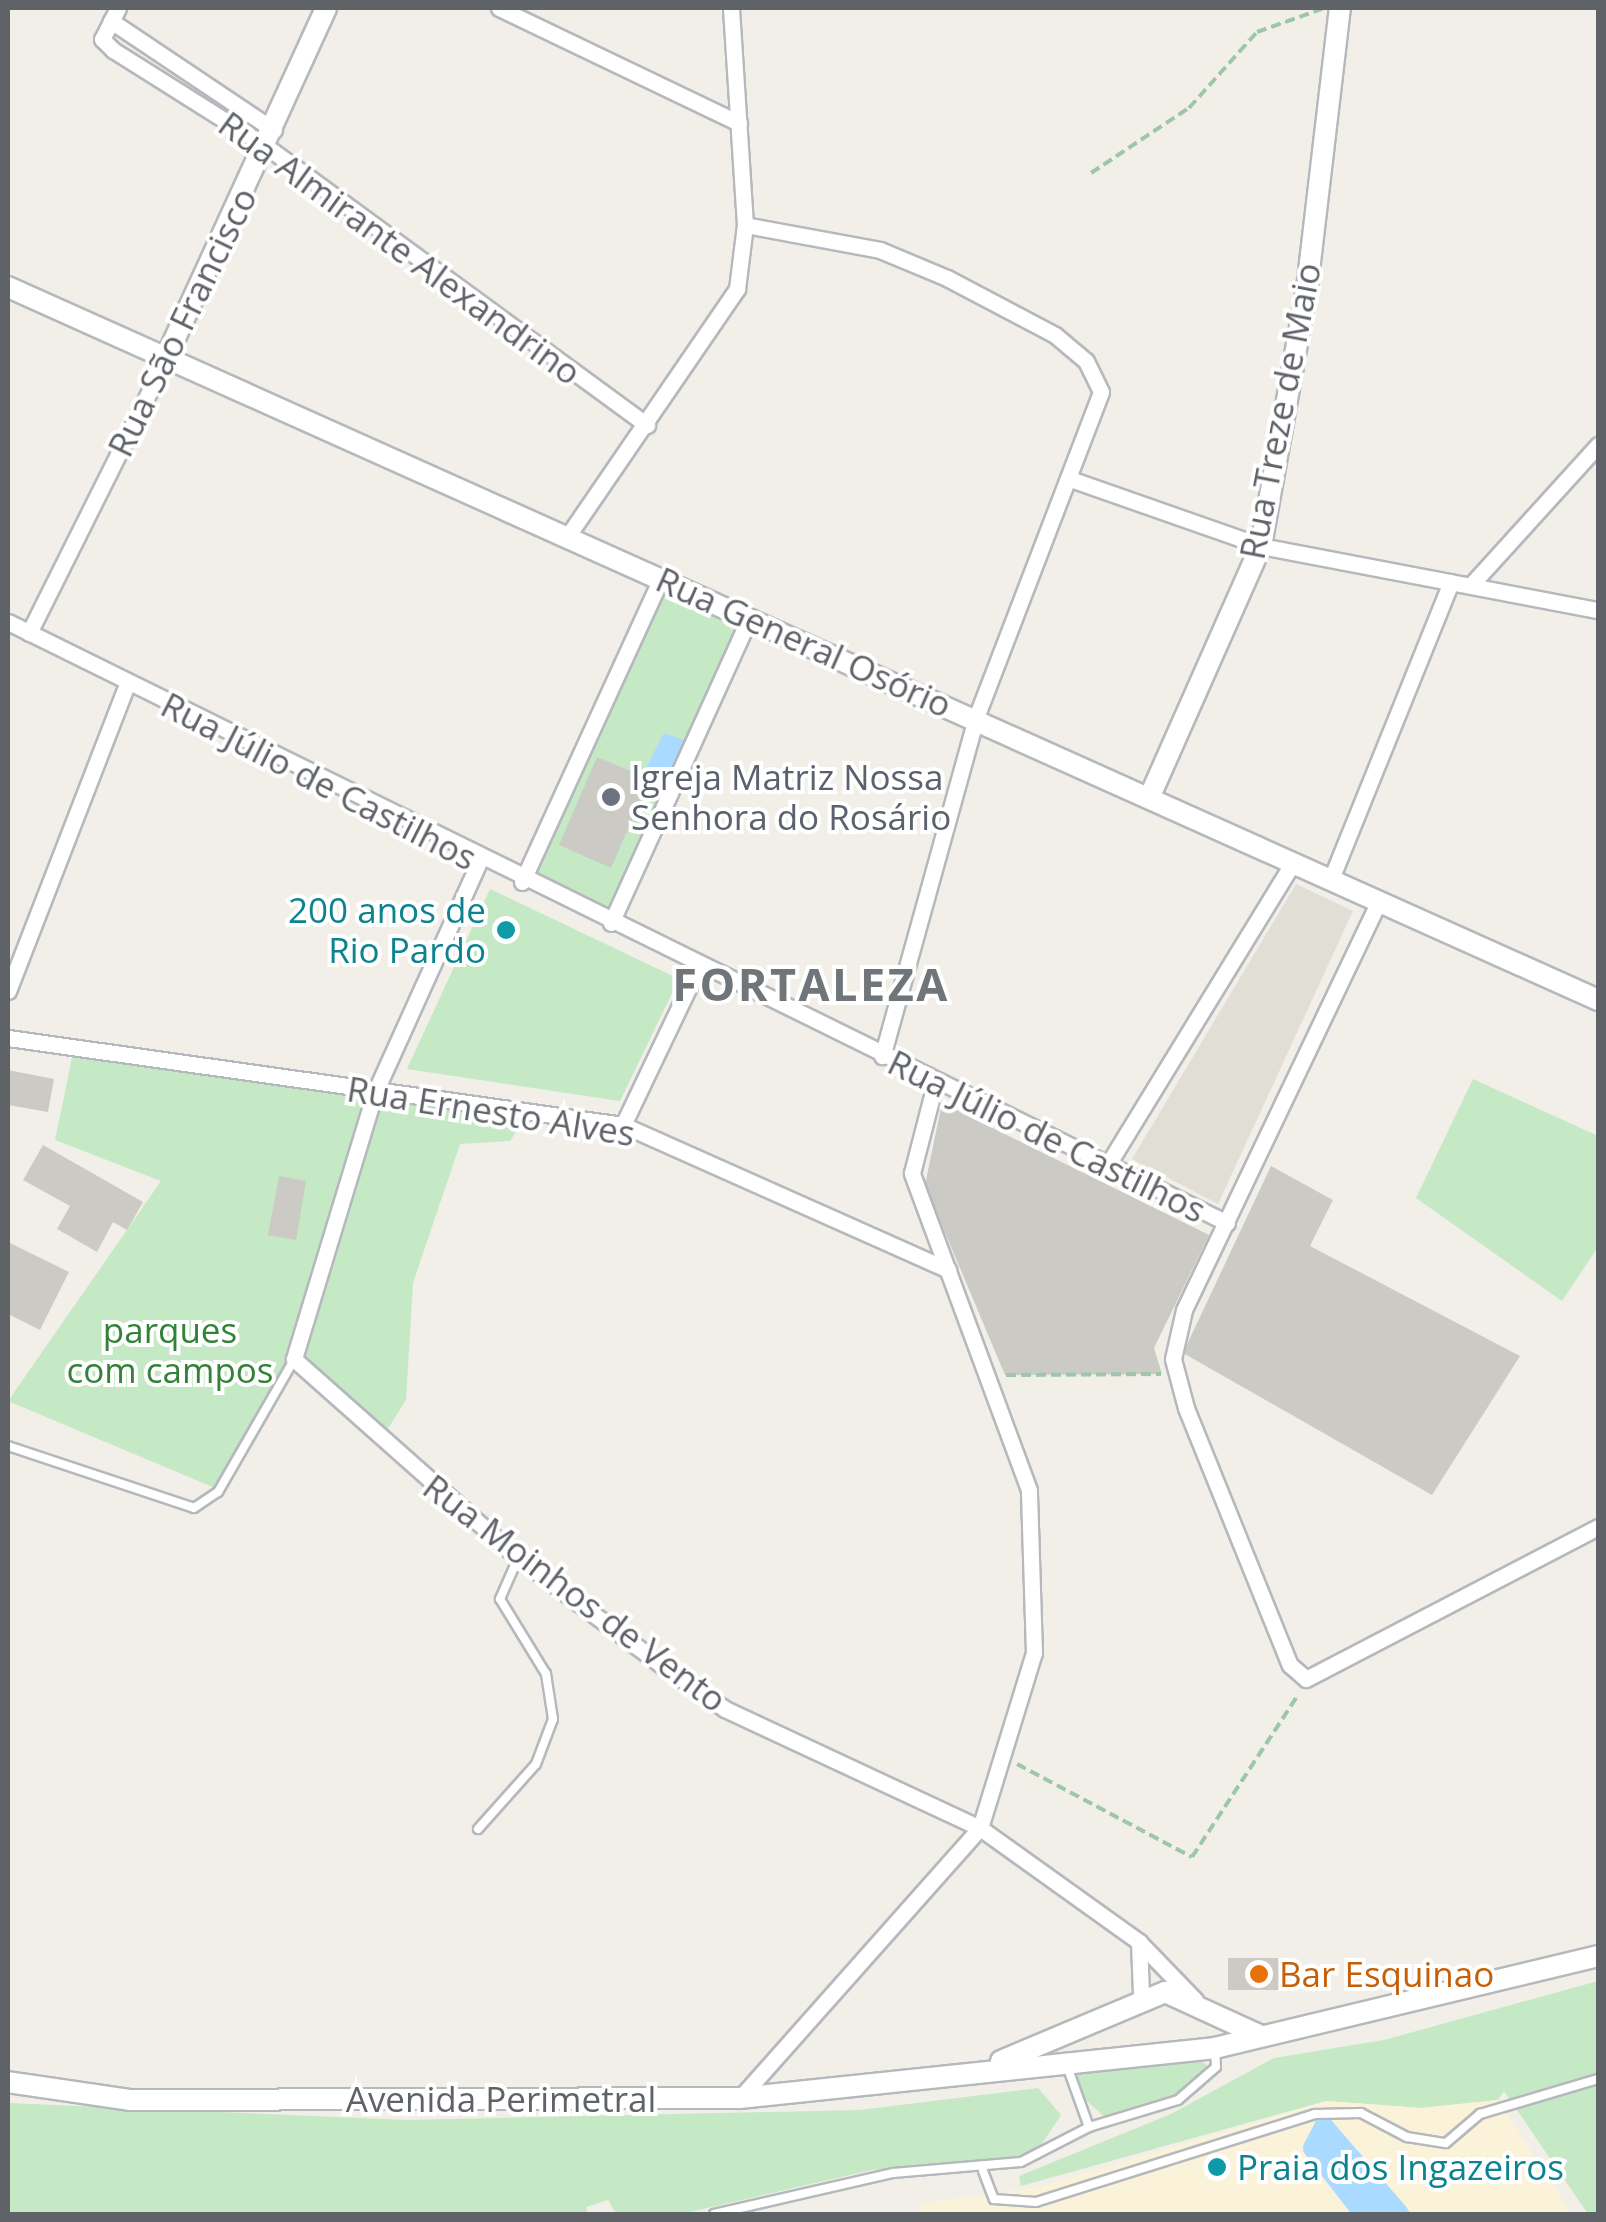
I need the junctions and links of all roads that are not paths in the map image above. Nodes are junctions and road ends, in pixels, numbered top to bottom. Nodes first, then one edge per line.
1 (326, 8) edge
2 (499, 8) edge
3 (732, 8) edge
4 (1340, 8) edge
5 (115, 14) edge
6 (739, 123) junction
7 (271, 139) junction
8 (745, 225) junction
9 (8, 287) edge
10 (165, 360) junction
11 (647, 425) junction
12 (1598, 446) edge
13 (1073, 480) junction
14 (567, 537) junction
15 (1261, 546) junction
16 (661, 579) junction
17 (1451, 582) junction
18 (1472, 585) junction
19 (1598, 610) edge
20 (748, 619) junction
21 (8, 622) edge
22 (28, 633) junction
23 (127, 684) junction
24 (976, 718) junction
25 (1150, 796) junction
26 (479, 862) junction
27 (1294, 862) junction
28 (1331, 879) junction
29 (522, 882) junction
30 (1379, 901) junction
31 (611, 923) junction
32 (699, 966) junction
33 (8, 991) edge
34 (1598, 1000) edge
35 (8, 1038) edge
36 (882, 1056) junction
37 (934, 1084) junction
38 (376, 1092) junction
39 (623, 1125) junction
40 (1106, 1166) junction
41 (1227, 1223) junction
42 (948, 1270) junction
43 (294, 1359) junction
44 (8, 1446) edge
45 (1598, 1527) edge
46 (518, 1558) junction
47 (980, 1828) junction
48 (478, 1829) dead end
49 (1139, 1942) junction
50 (1598, 1956) edge
51 (1141, 1995) junction
52 (1194, 2000) junction
53 (1070, 2028) junction
54 (1259, 2036) junction
55 (1215, 2048) junction
56 (994, 2064) junction
57 (1067, 2066) junction
58 (1598, 2078) edge
59 (8, 2082) edge
60 (740, 2098) junction
61 (1089, 2127) junction
62 (983, 2171) junction
63 (714, 2214) edge

1 - 7 main road, Rua São Francisco
2 - 6 street
3 - 6 street
4 - 15 main road, Rua Treze de Maio
5 - 7 street, Rua Almirante Alexandrino
5 - 7 street, Rua Almirante Alexandrino
6 - 8 street
7 - 10 main road, Rua São Francisco
7 - 11 street, Rua Almirante Alexandrino
8 - 11 street
8 - 13 street
9 - 10 main road, Rua General Osório
10 - 14 main road, Rua General Osório
10 - 22 street, Rua São Francisco
11 - 14 street
12 - 18 street
13 - 15 street
13 - 24 street
14 - 16 main road, Rua General Osório
15 - 17 street
15 - 25 main road, Rua Treze de Maio
16 - 20 main road, Rua General Osório
16 - 29 street
17 - 18 street
17 - 28 street
18 - 19 street
20 - 24 main road, Rua General Osório
20 - 31 street
21 - 22 street, Rua Júlio de Castilhos
22 - 23 street, Rua Júlio de Castilhos
23 - 26 street, Rua Júlio de Castilhos
23 - 33 street
24 - 25 main road, Rua General Osório
24 - 36 street
25 - 27 main road, Rua General Osório
26 - 29 street, Rua Júlio de Castilhos
26 - 38 street
27 - 28 main road, Rua General Osório
27 - 40 street
28 - 30 main road, Rua General Osório
29 - 31 street, Rua Júlio de Castilhos
30 - 34 main road, Rua General Osório
30 - 41 street
31 - 32 street, Rua Júlio de Castilhos
32 - 36 street, Rua Júlio de Castilhos
32 - 39 street
35 - 38 street, Rua Ernesto Alves
36 - 37 street, Rua Júlio de Castilhos
37 - 40 street, Rua Júlio de Castilhos
37 - 42 street
38 - 39 street, Rua Ernesto Alves
38 - 43 street
39 - 42 street, Rua Ernesto Alves
40 - 41 street, Rua Júlio de Castilhos
41 - 45 street
42 - 47 street
43 - 44 lane
43 - 46 street, Rua Moinhos de Vento
46 - 47 street, Rua Moinhos de Vento
46 - 48 lane
47 - 49 street, Rua Moinhos de Vento
47 - 60 street
49 - 51 street
49 - 52 street, Rua Moinhos de Vento
50 - 54 main road, Avenida Perimetral
51 - 52 main road
51 - 53 main road, Avenida Perimetral
52 - 54 main road
52 - 55 main road
53 - 56 main road, Avenida Perimetral
53 - 57 main road
54 - 55 main road, Avenida Perimetral
55 - 57 main road, Avenida Perimetral
55 - 61 lane
56 - 57 main road, Avenida Perimetral
56 - 60 main road, Avenida Perimetral
57 - 61 lane
58 - 62 lane
59 - 60 main road, Avenida Perimetral
61 - 62 lane
62 - 63 lane

